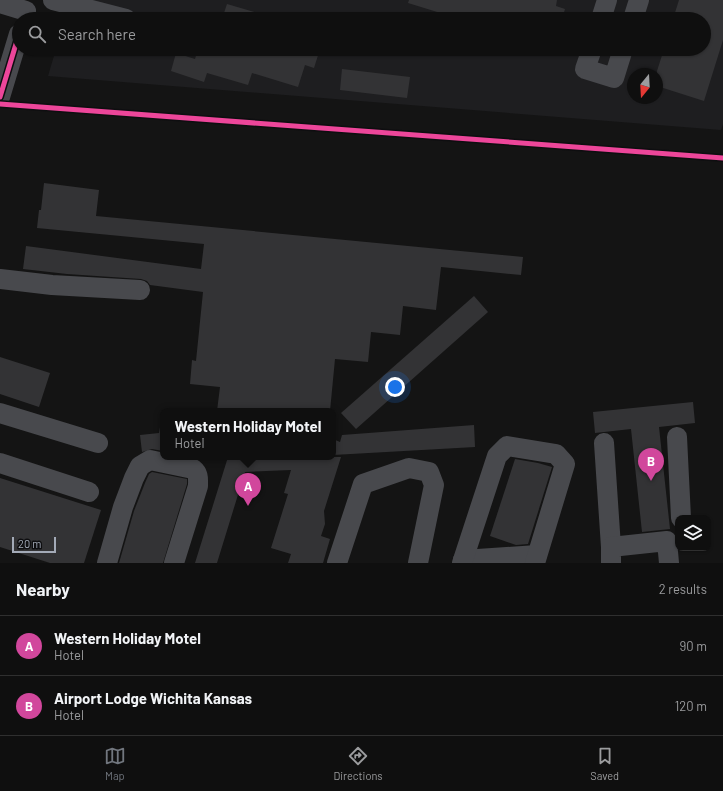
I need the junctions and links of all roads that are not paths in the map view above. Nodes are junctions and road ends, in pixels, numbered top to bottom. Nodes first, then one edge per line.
1 (53, 0) edge
2 (607, 0) edge
3 (639, 0) edge
4 (0, 3) edge
5 (26, 10) edge
6 (99, 12) edge
7 (603, 12) edge
8 (635, 12) edge
9 (12, 56) edge
10 (590, 56) edge
11 (621, 56) edge
12 (0, 97) edge
13 (0, 279) edge
14 (140, 290) dead end
15 (0, 413) edge
16 (677, 437) dead end
17 (98, 443) dead end
18 (604, 443) dead end
19 (0, 463) edge
20 (89, 492) dead end
21 (681, 515) edge
22 (672, 537) edge
23 (611, 555) edge
24 (536, 559) edge
25 (463, 562) edge
26 (107, 563) edge
27 (174, 563) edge
28 (337, 563) edge
29 (418, 563) edge
30 (668, 563) edge

1 - 6 street
2 - 7 street
3 - 8 street
4 - 5 street
9 - 12 street
10 - 11 street
13 - 14 street
15 - 17 street
16 - 21 street
18 - 23 street
19 - 20 street
22 - 23 street
22 - 30 street
24 - 25 street
24 - 25 street
26 - 27 street
28 - 29 street

